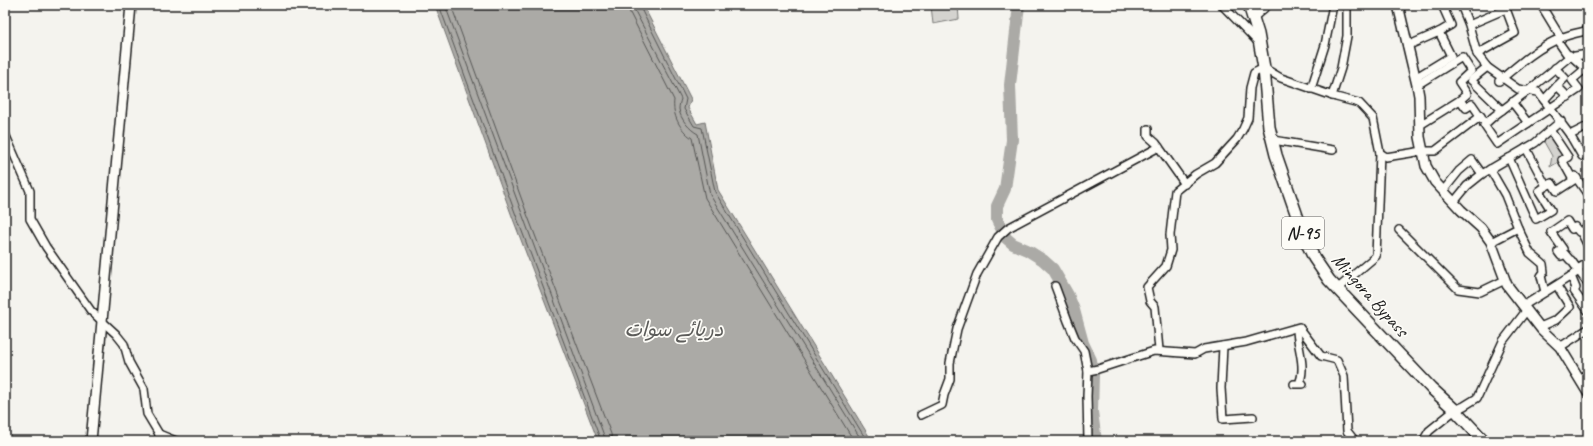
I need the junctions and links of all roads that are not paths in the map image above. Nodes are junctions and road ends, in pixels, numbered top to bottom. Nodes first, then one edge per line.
1 (131, 5) edge
2 (1222, 5) edge
3 (1249, 5) edge
4 (1268, 5) edge
5 (1333, 5) edge
6 (1346, 5) edge
7 (1398, 5) edge
8 (1442, 5) edge
9 (1461, 5) edge
10 (1541, 5) edge
11 (1253, 18) junction
12 (1469, 25) junction
13 (1588, 30) edge
14 (1440, 32) junction
15 (1559, 39) junction
16 (1260, 44) junction
17 (1407, 46) junction
18 (1477, 54) junction
19 (1588, 54) edge
20 (1569, 56) junction
21 (1487, 67) junction
22 (1264, 68) junction
23 (1555, 68) junction
24 (1587, 70) edge
25 (1500, 80) junction
26 (1416, 82) junction
27 (1557, 86) junction
28 (1311, 88) junction
29 (1529, 90) junction
30 (1332, 96) junction
31 (1568, 97) junction
32 (1460, 100) junction
33 (1544, 100) junction
34 (1512, 102) junction
35 (1550, 108) junction
36 (1502, 110) junction
37 (1481, 116) junction
38 (1560, 121) junction
39 (1486, 123) junction
40 (1528, 123) junction
41 (1420, 125) junction
42 (1588, 126) edge
43 (1148, 129) dead end
44 (1550, 130) junction
45 (5, 134) edge
46 (1570, 135) junction
47 (1272, 140) junction
48 (1159, 147) junction
49 (1526, 148) junction
50 (1333, 150) dead end
51 (1423, 151) junction
52 (1588, 152) edge
53 (1380, 153) junction
54 (1509, 158) junction
55 (1490, 169) junction
56 (1482, 174) junction
57 (1577, 178) junction
58 (1185, 184) junction
59 (1546, 186) junction
60 (1443, 191) junction
61 (1588, 195) edge
62 (1454, 202) junction
63 (1588, 226) edge
64 (1518, 228) junction
65 (1399, 230) dead end
66 (1581, 232) junction
67 (1491, 242) junction
68 (1588, 246) edge
69 (1588, 263) edge
70 (1578, 270) junction
71 (1571, 276) junction
72 (1505, 280) junction
73 (1588, 284) edge
74 (1055, 286) dead end
75 (1557, 286) junction
76 (1338, 289) junction
77 (1545, 292) junction
78 (1524, 308) junction
79 (1588, 311) edge
80 (102, 322) junction
81 (1540, 327) junction
82 (1588, 328) edge
83 (1297, 329) dead end
84 (1223, 346) junction
85 (1560, 347) junction
86 (1159, 350) junction
87 (1088, 371) junction
88 (1588, 374) edge
89 (1579, 379) junction
90 (1294, 384) dead end
91 (1588, 393) edge
92 (1455, 410) junction
93 (921, 415) dead end
94 (1253, 417) dead end
95 (159, 437) edge
96 (91, 441) edge
97 (176, 441) edge
98 (1088, 441) edge
99 (1355, 441) edge
100 (1424, 441) edge
101 (1484, 441) edge

1 - 80 main road
2 - 16 street
3 - 11 highway, Mingora Bypass / N-95
4 - 11 street
5 - 28 street
6 - 30 street
7 - 17 main road
8 - 14 street
9 - 12 street
10 - 15 street
11 - 16 highway, Mingora Bypass / N-95
12 - 18 street
12 - 18 street
13 - 15 street
14 - 17 street
14 - 26 street
15 - 20 street
15 - 25 street
16 - 22 highway, Mingora Bypass / N-95
17 - 26 main road
18 - 21 street
19 - 20 street
20 - 23 street
20 - 24 street
21 - 25 street
21 - 36 street
22 - 28 street
22 - 47 highway, Mingora Bypass / N-95
22 - 58 street
23 - 27 street
23 - 29 street
24 - 31 street
25 - 29 street
26 - 32 street
26 - 41 main road
27 - 31 street
27 - 33 street
28 - 30 street
29 - 33 street
29 - 34 street
30 - 53 street
31 - 35 street
32 - 37 street
32 - 41 street
33 - 35 street
34 - 36 street
34 - 40 street
35 - 38 street
35 - 40 street
36 - 39 street
37 - 39 street
37 - 51 street
38 - 44 street
38 - 46 street
39 - 40 street
41 - 51 main road
42 - 46 street
43 - 48 street
44 - 49 street
44 - 57 street
45 - 80 street
46 - 52 street
47 - 50 street
47 - 76 highway, Mingora Bypass / N-95
48 - 58 street
48 - 93 street
49 - 54 street
49 - 59 street
51 - 53 street
51 - 60 main road
53 - 76 street
54 - 55 street
54 - 59 street
55 - 56 street
55 - 64 street
56 - 60 street
56 - 62 street
57 - 59 street
57 - 61 street
58 - 86 street
60 - 62 main road
62 - 67 main road
63 - 66 street
64 - 67 street
64 - 77 street
65 - 72 street
66 - 68 street
66 - 70 street
67 - 72 main road
69 - 70 street
70 - 71 street
70 - 73 street
71 - 75 street
71 - 79 street
72 - 78 main road
74 - 87 street
75 - 77 street
75 - 81 street
76 - 92 highway, Mingora Bypass / N-95
77 - 78 street
78 - 81 main road
78 - 92 street
80 - 95 street
80 - 96 main road
81 - 85 main road
82 - 85 street
83 - 90 street
84 - 86 street
84 - 94 street
84 - 99 street
85 - 89 main road
86 - 87 street
87 - 98 street
88 - 89 street
89 - 91 main road
92 - 100 street
92 - 101 highway, Mingora Bypass / N-95
95 - 97 street

